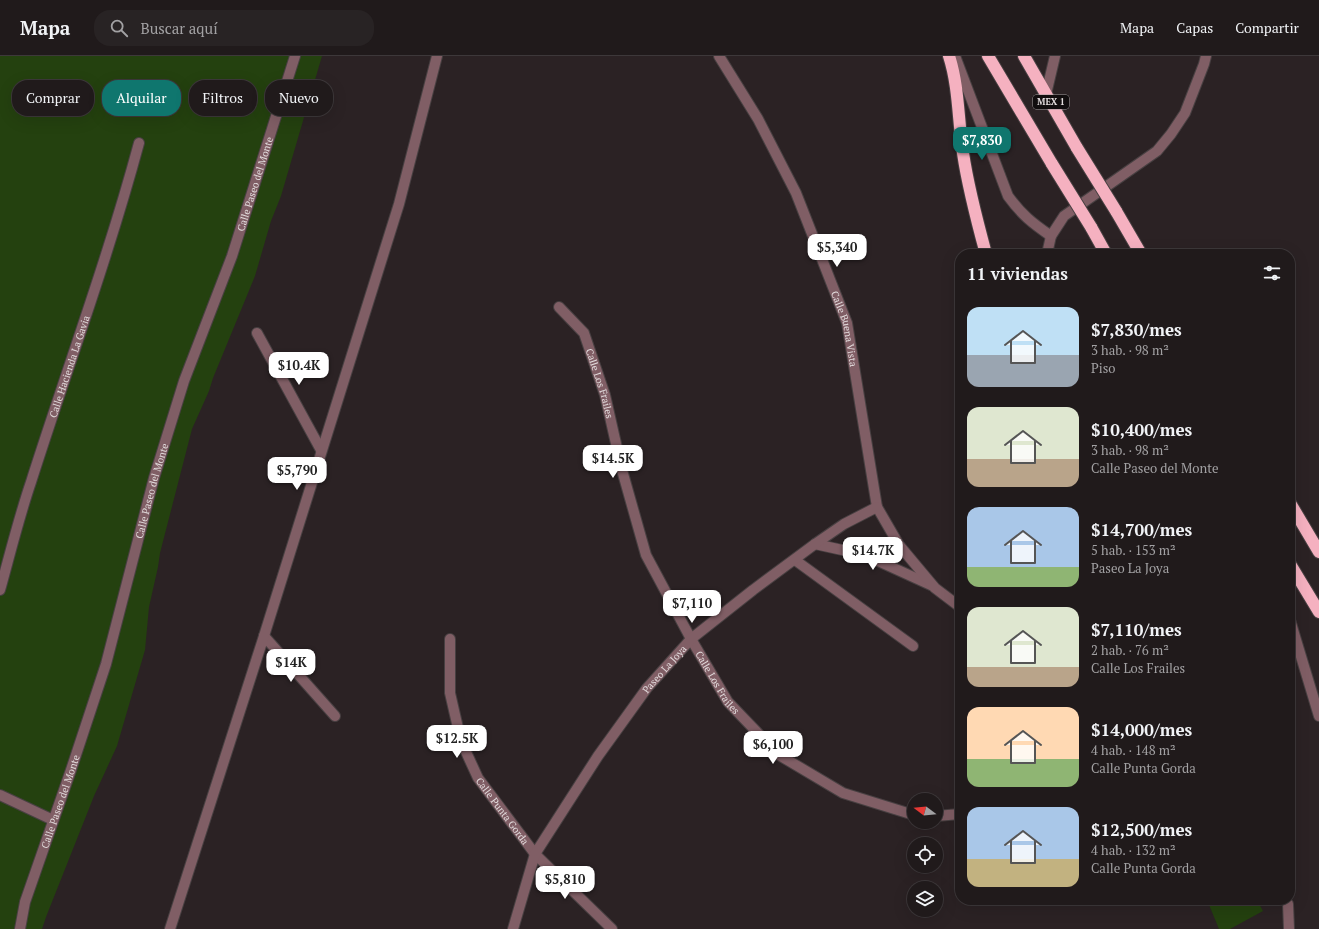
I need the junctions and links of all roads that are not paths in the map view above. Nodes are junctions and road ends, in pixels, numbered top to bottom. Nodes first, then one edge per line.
1 (295, 56) edge
2 (438, 56) edge
3 (719, 56) edge
4 (949, 56) edge
5 (955, 56) edge
6 (988, 56) edge
7 (1024, 56) edge
8 (1055, 56) edge
9 (1206, 56) edge
10 (1046, 94) junction
11 (139, 143) dead end
12 (1051, 236) junction
13 (985, 249) edge
14 (1048, 249) edge
15 (1103, 249) edge
16 (1138, 249) edge
17 (559, 307) dead end
18 (257, 333) dead end
19 (321, 450) junction
20 (877, 507) junction
21 (1295, 511) edge
22 (815, 544) junction
23 (1319, 552) edge
24 (795, 560) junction
25 (1295, 572) edge
26 (935, 588) junction
27 (0, 590) edge
28 (955, 603) edge
29 (1319, 612) edge
30 (264, 636) junction
31 (1295, 637) edge
32 (450, 639) dead end
33 (691, 639) junction
34 (913, 646) dead end
35 (335, 716) dead end
36 (1319, 716) edge
37 (0, 795) edge
38 (907, 813) edge
39 (955, 814) edge
40 (943, 815) edge
41 (53, 820) junction
42 (535, 854) junction
43 (1288, 905) edge
44 (20, 929) edge
45 (170, 929) edge
46 (512, 929) edge
47 (612, 929) edge
48 (1289, 929) edge

1 - 41 street, Calle Paseo del Monte
2 - 19 street
3 - 20 street, Calle Buena Vista
4 - 13 highway
5 - 12 street
6 - 15 highway, MEX 1, bridge
7 - 10 highway, MEX 1
8 - 10 street
9 - 12 street
10 - 16 highway, MEX 1, bridge
11 - 27 street, Calle Hacienda La Gavia
12 - 14 street
17 - 33 street, Calle Los Frailes
18 - 19 street
19 - 30 street
20 - 22 street, Paseo La Joya
20 - 26 street
21 - 23 highway
22 - 24 street, Paseo La Joya
22 - 26 street
24 - 33 street, Paseo La Joya
24 - 34 street
25 - 29 highway
26 - 28 street
30 - 35 street
30 - 45 street
31 - 36 street
32 - 42 street, Calle Punta Gorda
33 - 38 street, Calle Los Frailes
33 - 42 street, Paseo La Joya
37 - 41 street
39 - 40 street
41 - 44 street, Calle Paseo del Monte
42 - 46 street, Paseo La Joya
42 - 47 street, Calle Punta Gorda
43 - 48 street

